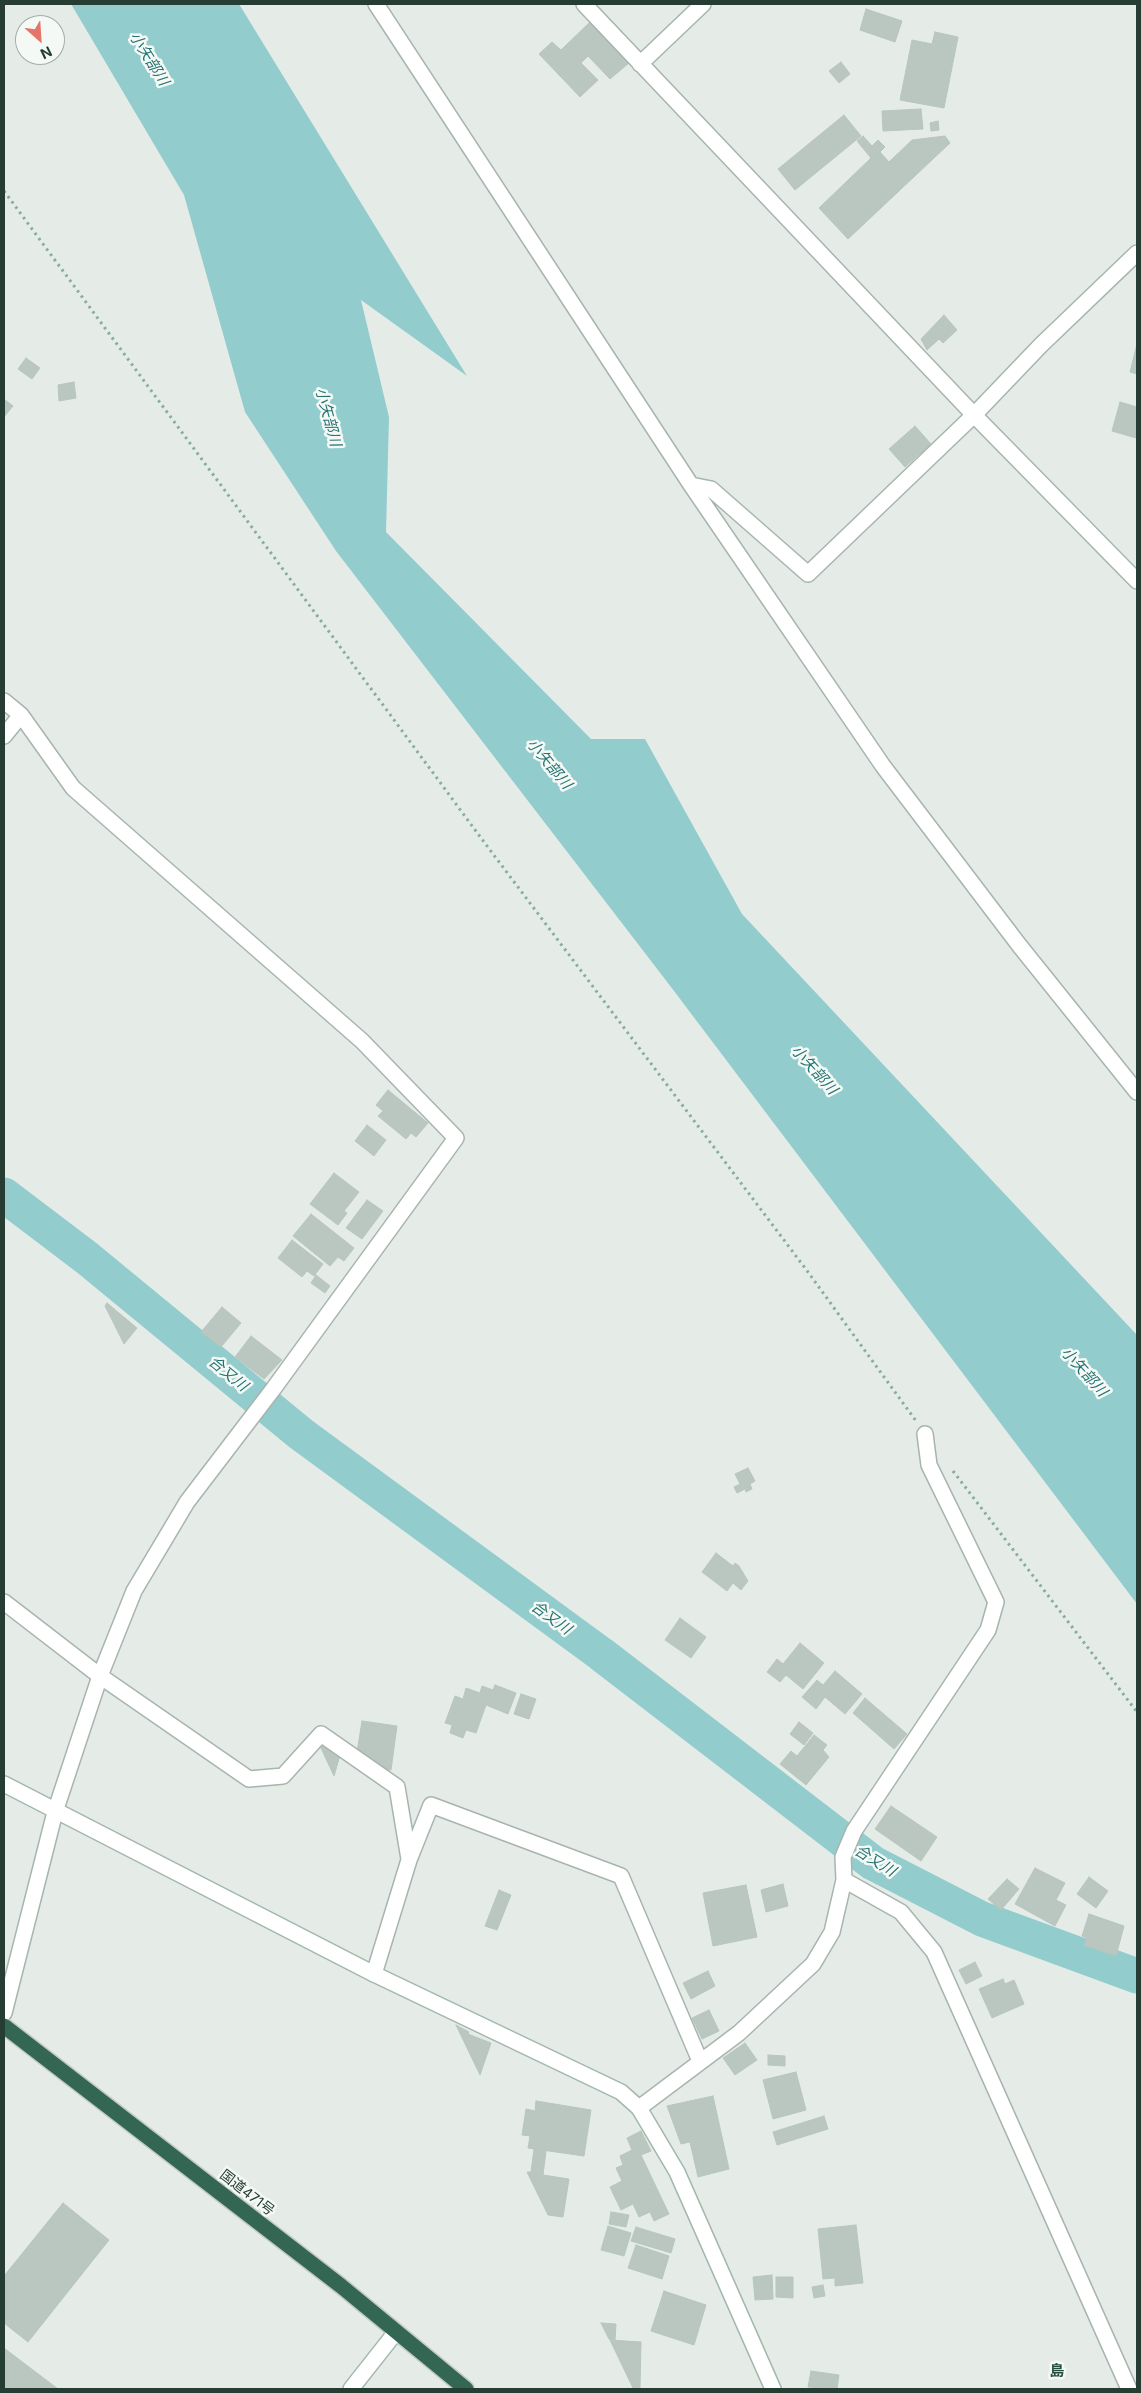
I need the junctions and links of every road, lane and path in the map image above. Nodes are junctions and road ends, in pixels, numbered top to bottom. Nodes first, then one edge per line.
1 (376, 4) edge
2 (584, 4) edge
3 (703, 4) edge
4 (640, 64) junction
5 (4, 191) edge
6 (1137, 253) edge
7 (974, 415) junction
8 (691, 485) junction
9 (1137, 581) edge
10 (4, 702) edge
11 (21, 715) junction
12 (4, 736) edge
13 (1137, 1092) edge
14 (925, 1434) joint
15 (948, 1465) dead end
16 (4, 1602) edge
17 (100, 1676) junction
18 (1137, 1712) edge
19 (4, 1784) edge
20 (55, 1812) junction
21 (409, 1860) junction
22 (844, 1880) junction
23 (374, 1974) junction
24 (4, 2013) edge
25 (4, 2026) edge
26 (700, 2061) junction
27 (639, 2108) junction
28 (396, 2332) junction
29 (351, 2389) edge
30 (466, 2389) edge
31 (773, 2389) edge
32 (1129, 2389) edge

1 - 8 street
2 - 4 street
3 - 4 street
4 - 7 street
5 - 14 path
6 - 7 street
7 - 8 street
7 - 9 street
8 - 13 street
10 - 11 street
11 - 12 street
11 - 17 street
14 - 22 street
15 - 18 path
16 - 17 street
17 - 20 street
17 - 21 street
19 - 20 street
20 - 23 street
20 - 24 street
21 - 23 street
21 - 26 street
22 - 26 street
22 - 32 street
23 - 27 street
25 - 28 highway, 国道471号
26 - 27 street
27 - 31 street
28 - 29 street
28 - 30 highway, 国道471号

